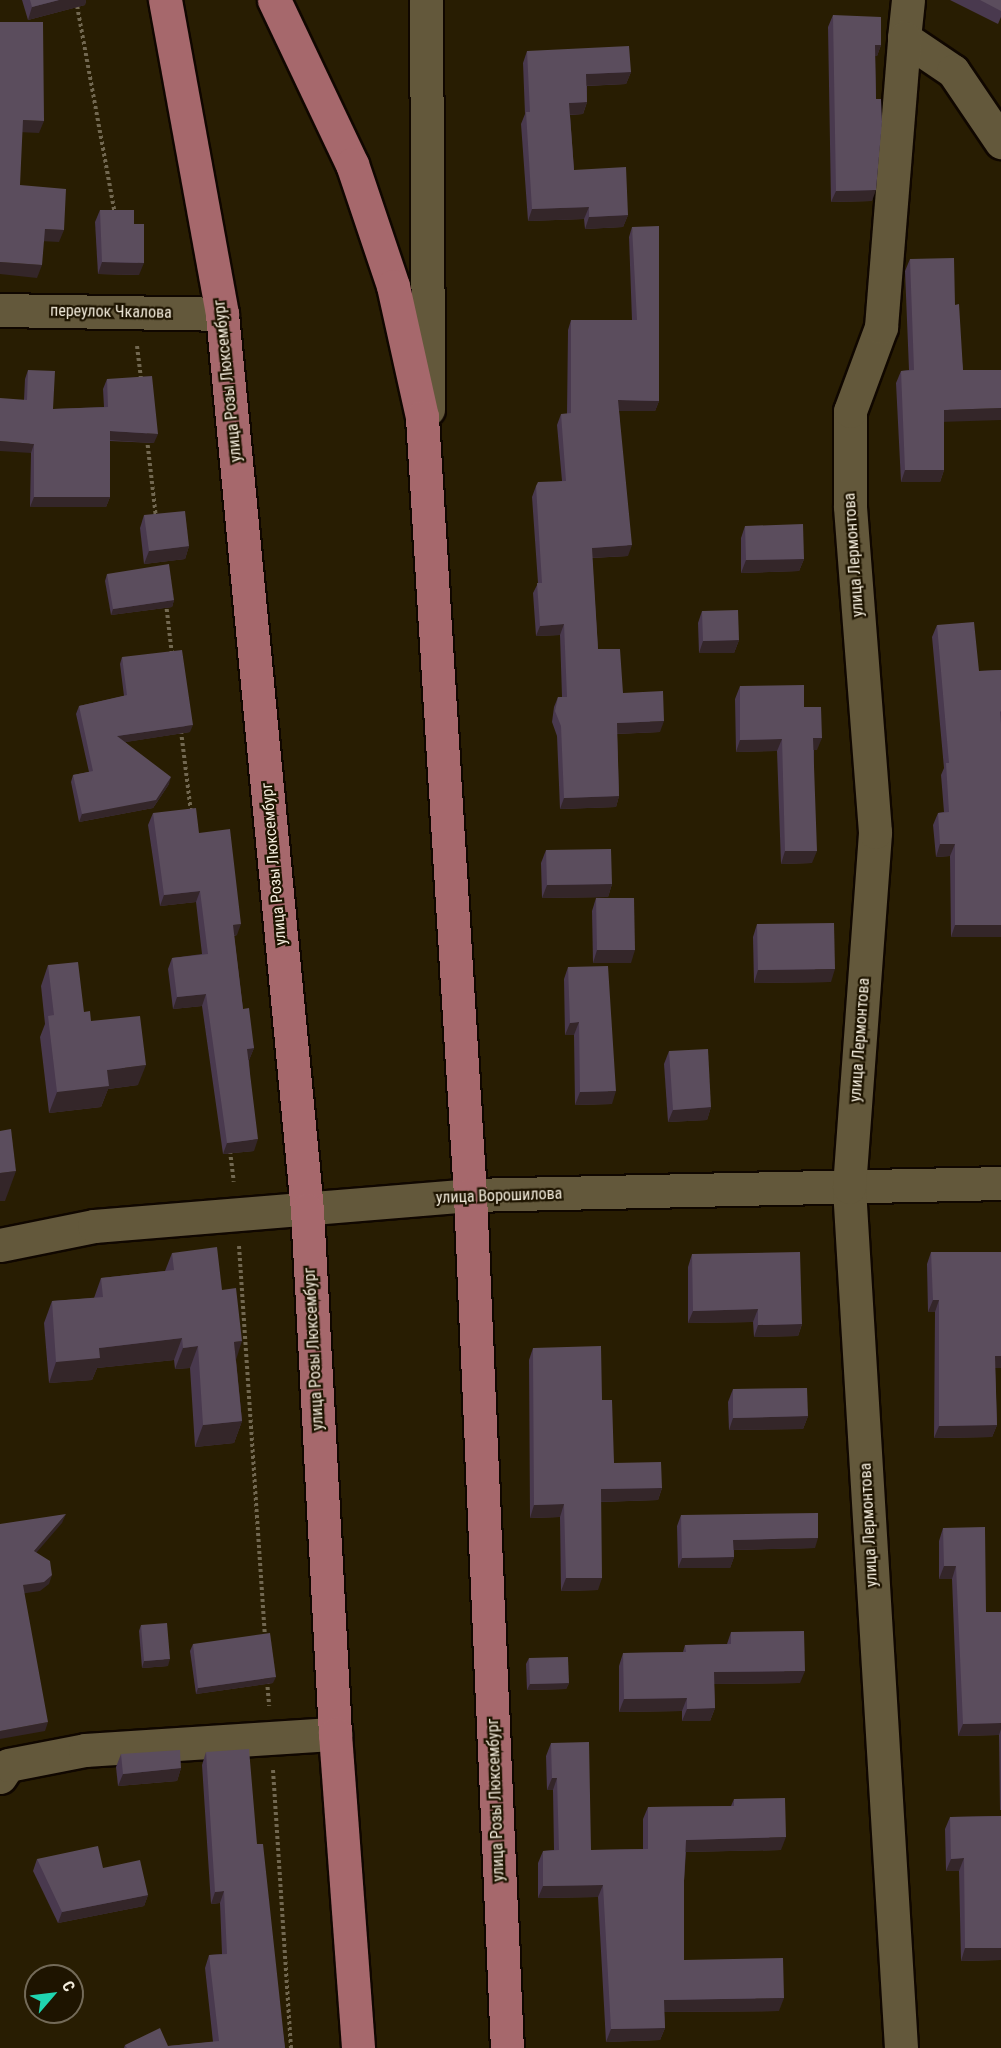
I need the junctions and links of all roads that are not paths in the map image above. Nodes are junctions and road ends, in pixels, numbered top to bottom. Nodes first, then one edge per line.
1 (165, 0) edge
2 (274, 0) edge
3 (426, 0) edge
4 (908, 0) edge
5 (904, 38) junction
6 (1001, 142) edge
7 (0, 310) edge
8 (222, 314) junction
9 (428, 510) junction
10 (1001, 1183) edge
11 (849, 1187) junction
12 (470, 1195) junction
13 (307, 1210) junction
14 (0, 1245) edge
15 (335, 1734) junction
16 (0, 1777) edge
17 (358, 2048) edge
18 (507, 2048) edge
19 (901, 2048) edge

1 - 8 main road, улица Розы Люксембург
2 - 9 main road, улица Розы Люксембург
3 - 9 street, улица Розы Люксембург
4 - 5 street, улица Лермонтова
5 - 6 street
5 - 11 street, улица Лермонтова
7 - 8 street, переулок Чкалова
8 - 13 main road, улица Розы Люксембург
9 - 12 main road, улица Розы Люксембург
10 - 11 street, улица Ворошилова
11 - 12 street, улица Ворошилова
11 - 19 street, улица Лермонтова
12 - 13 street, улица Ворошилова
12 - 18 main road, улица Розы Люксембург
13 - 14 street, улица Ворошилова
13 - 15 main road, улица Розы Люксембург
15 - 16 street
15 - 17 main road, улица Розы Люксембург

